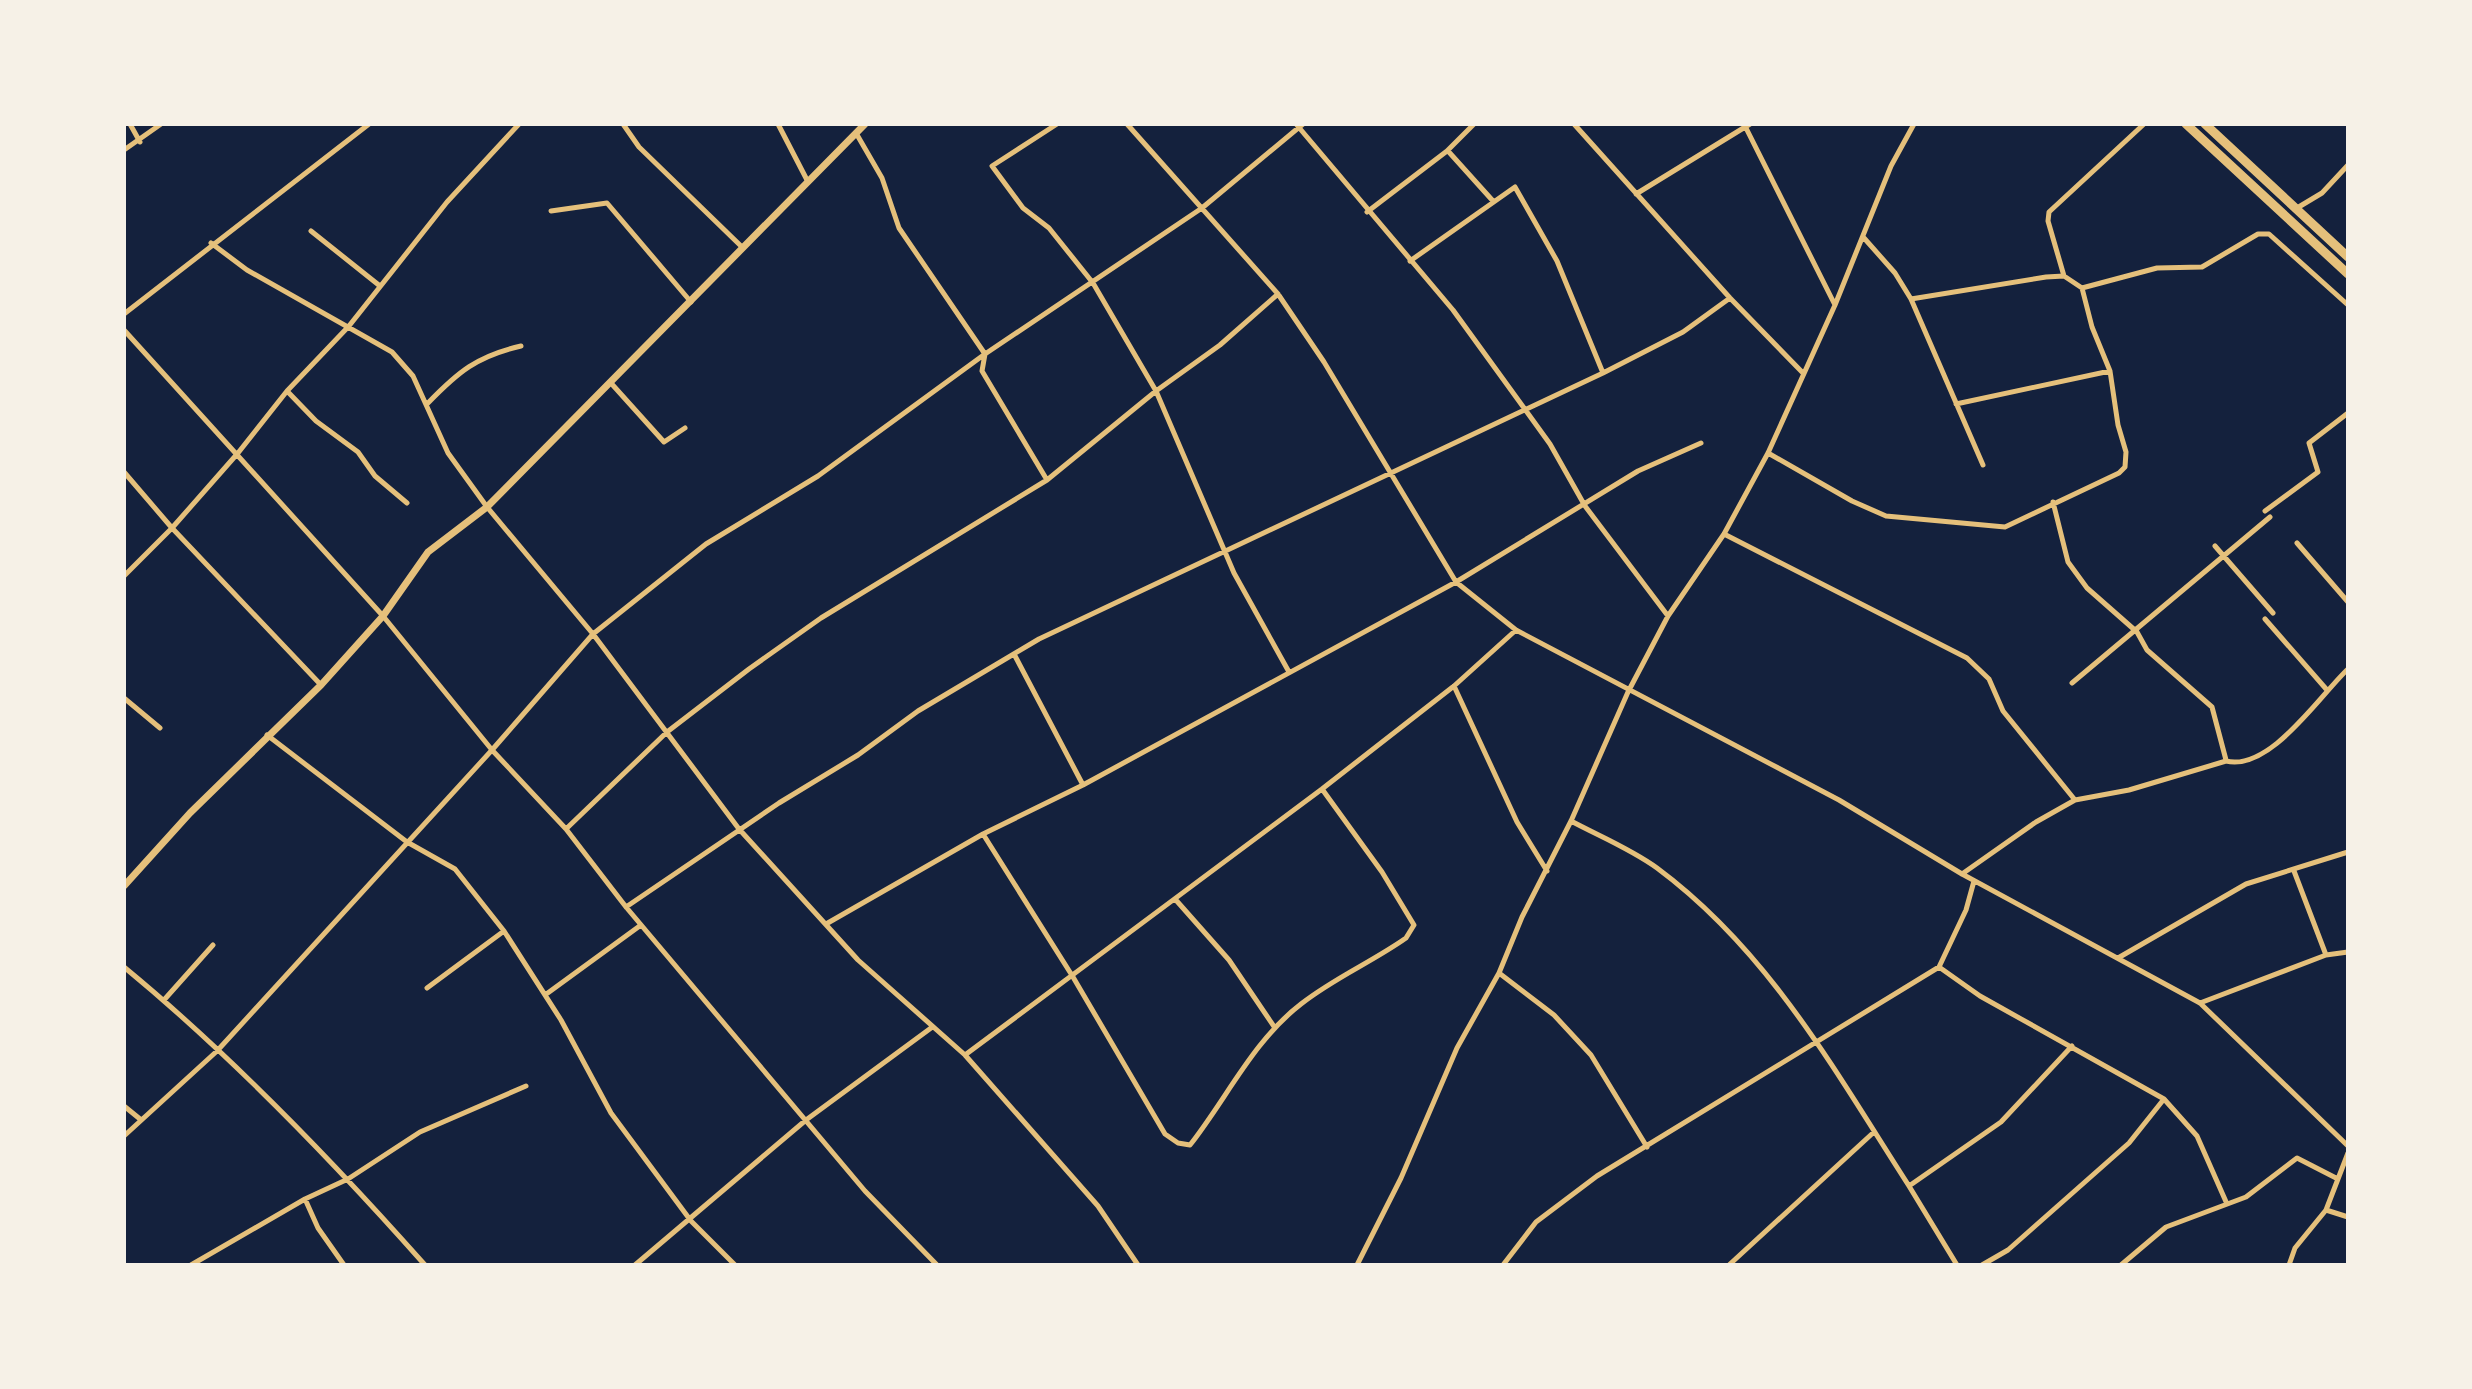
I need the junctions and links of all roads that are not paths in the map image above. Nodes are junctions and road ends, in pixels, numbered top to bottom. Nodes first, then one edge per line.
1 (130, 124) edge
2 (161, 124) edge
3 (369, 124) edge
4 (519, 124) edge
5 (623, 124) edge
6 (778, 124) edge
7 (865, 124) edge
8 (1057, 124) edge
9 (1127, 124) edge
10 (1474, 124) edge
11 (1574, 124) edge
12 (1914, 124) edge
13 (2144, 124) edge
14 (2186, 124) edge
15 (2205, 124) edge
16 (1300, 125) edge
17 (1746, 125) edge
18 (856, 133) junction
19 (140, 142) junction
20 (124, 150) edge
21 (1447, 151) junction
22 (2348, 165) edge
23 (807, 180) junction
24 (1636, 194) junction
25 (1493, 201) junction
26 (1202, 208) junction
27 (2296, 208) junction
28 (551, 211) dead end
29 (1367, 212) junction
30 (311, 231) dead end
31 (1864, 238) junction
32 (211, 243) junction
33 (742, 247) junction
34 (2348, 257) edge
35 (1410, 261) junction
36 (2348, 274) edge
37 (2064, 276) junction
38 (1093, 283) junction
39 (380, 286) junction
40 (2082, 288) junction
41 (1278, 294) junction
42 (1730, 298) junction
43 (1911, 299) junction
44 (692, 302) junction
45 (1835, 305) junction
46 (2348, 305) edge
47 (124, 314) edge
48 (349, 326) junction
49 (124, 330) edge
50 (521, 346) dead end
51 (985, 354) junction
52 (2110, 371) junction
53 (1802, 372) junction
54 (1603, 373) junction
55 (610, 382) junction
56 (287, 391) junction
57 (1156, 391) junction
58 (428, 403) junction
59 (1956, 404) junction
60 (1525, 410) junction
61 (2348, 413) edge
62 (685, 428) dead end
63 (1701, 443) dead end
64 (238, 453) junction
65 (1768, 453) junction
66 (1983, 465) dead end
67 (124, 472) edge
68 (1390, 475) junction
69 (1047, 480) junction
70 (2053, 502) junction
71 (407, 503) dead end
72 (1585, 506) junction
73 (487, 507) junction
74 (2265, 511) dead end
75 (2270, 517) dead end
76 (172, 528) junction
77 (1724, 534) junction
78 (2297, 543) dead end
79 (2215, 546) dead end
80 (1224, 550) junction
81 (2225, 556) junction
82 (124, 576) edge
83 (1456, 582) junction
84 (2348, 602) edge
85 (2273, 613) dead end
86 (383, 616) junction
87 (1668, 616) junction
88 (2265, 619) dead end
89 (1516, 630) junction
90 (2137, 632) junction
91 (593, 634) junction
92 (1014, 654) junction
93 (2348, 669) edge
94 (1289, 672) junction
95 (2072, 683) dead end
96 (321, 685) junction
97 (1454, 686) junction
98 (2327, 690) junction
99 (1628, 692) junction
100 (124, 698) edge
101 (160, 728) dead end
102 (667, 732) junction
103 (267, 735) junction
104 (492, 750) junction
105 (2226, 761) junction
106 (1083, 785) junction
107 (1322, 789) junction
108 (2075, 800) junction
109 (1571, 821) junction
110 (566, 829) junction
111 (739, 829) junction
112 (983, 834) junction
113 (407, 842) junction
114 (2348, 852) edge
115 (1547, 871) junction
116 (2294, 871) junction
117 (1962, 874) junction
118 (1974, 881) junction
119 (124, 886) edge
120 (1175, 899) junction
121 (626, 907) junction
122 (826, 924) junction
123 (641, 925) junction
124 (504, 931) junction
125 (213, 945) dead end
126 (2348, 952) edge
127 (2326, 955) junction
128 (2117, 958) junction
129 (124, 967) edge
130 (1939, 967) junction
131 (1499, 973) junction
132 (1073, 977) junction
133 (427, 988) dead end
134 (545, 995) junction
135 (164, 1000) junction
136 (2200, 1003) junction
137 (931, 1028) junction
138 (1275, 1028) junction
139 (1817, 1040) junction
140 (2072, 1046) junction
141 (217, 1051) junction
142 (965, 1055) junction
143 (526, 1086) dead end
144 (2164, 1099) junction
145 (124, 1106) edge
146 (140, 1119) junction
147 (806, 1120) junction
148 (1874, 1132) junction
149 (124, 1136) edge
150 (2348, 1146) edge
151 (1647, 1147) junction
152 (2348, 1153) edge
153 (2336, 1178) junction
154 (348, 1179) junction
155 (1909, 1186) junction
156 (305, 1199) junction
157 (2227, 1204) junction
158 (2326, 1210) junction
159 (2348, 1217) edge
160 (691, 1221) junction
161 (1956, 1262) edge
162 (191, 1265) edge
163 (344, 1265) edge
164 (425, 1265) edge
165 (635, 1265) edge
166 (735, 1265) edge
167 (937, 1265) edge
168 (1138, 1265) edge
169 (1357, 1265) edge
170 (1503, 1265) edge
171 (1729, 1265) edge
172 (1949, 1265) edge
173 (1982, 1265) edge
174 (2121, 1265) edge
175 (2289, 1265) edge

1 - 19 street
2 - 19 street
3 - 32 street
4 - 39 street
5 - 33 street
6 - 23 street
7 - 18 street
8 - 38 street
9 - 26 street
10 - 21 street
11 - 24 street
12 - 31 street
13 - 37 street
14 - 36 highway
15 - 27 highway
16 - 26 street
16 - 29 street
17 - 24 street
17 - 45 street
18 - 23 street
18 - 51 street
19 - 20 street
21 - 25 street
21 - 29 street
22 - 27 street
23 - 33 street
24 - 42 street
25 - 35 street
25 - 54 street
26 - 38 street
26 - 41 street
27 - 34 highway
28 - 44 street
29 - 35 street
30 - 39 street
31 - 43 street
31 - 45 street
32 - 47 street
32 - 48 street
33 - 44 street
35 - 60 street
37 - 40 street
37 - 43 street
38 - 51 street
38 - 57 street
39 - 48 street
40 - 46 street
40 - 52 street
41 - 57 street
41 - 68 street
42 - 53 street
42 - 54 street
43 - 59 street
44 - 55 street
45 - 53 street
48 - 56 street
48 - 58 street
49 - 64 street
50 - 58 street
51 - 69 street
51 - 91 street
52 - 59 street
52 - 70 street
53 - 65 street
54 - 60 street
55 - 62 street
55 - 73 street
56 - 64 street
56 - 71 street
57 - 69 street
57 - 80 street
58 - 73 street
59 - 66 street
60 - 68 street
60 - 72 street
61 - 74 street
63 - 72 street
64 - 76 street
64 - 86 street
65 - 70 street
65 - 77 street
67 - 76 street
68 - 80 street
68 - 83 street
69 - 102 street
70 - 90 street
72 - 83 street
72 - 87 street
73 - 86 street
73 - 91 street
75 - 81 street
76 - 82 street
76 - 96 street
77 - 87 street
77 - 108 street
78 - 84 street
79 - 81 street
80 - 92 street
80 - 94 street
81 - 85 street
81 - 90 street
83 - 89 street
83 - 94 street
86 - 96 street
86 - 104 street
87 - 99 street
88 - 98 street
89 - 97 street
89 - 99 street
90 - 95 street
90 - 105 street
91 - 102 street
91 - 104 street
92 - 106 street
92 - 111 street
93 - 98 street
94 - 106 street
96 - 103 street
97 - 107 street
97 - 115 street
98 - 105 street
99 - 109 street
99 - 117 street
100 - 101 street
102 - 110 street
102 - 111 street
103 - 113 street
103 - 119 street
104 - 110 street
104 - 113 street
105 - 108 street
106 - 112 street
107 - 120 street
107 - 138 street
108 - 117 street
109 - 115 street
109 - 139 street
110 - 121 street
111 - 121 street
111 - 122 street
112 - 122 street
112 - 132 street
113 - 124 street
113 - 141 street
114 - 116 street
115 - 131 street
116 - 127 street
116 - 128 street
117 - 118 street
118 - 128 street
118 - 130 street
120 - 132 street
120 - 138 street
121 - 123 street
122 - 137 street
123 - 134 street
123 - 147 street
124 - 133 street
124 - 134 street
125 - 135 street
126 - 127 street
127 - 136 street
128 - 136 street
129 - 135 street
130 - 139 street
130 - 140 street
131 - 151 street
131 - 169 street
132 - 138 street
132 - 142 street
134 - 160 street
135 - 141 street
136 - 150 street
137 - 142 street
137 - 147 street
139 - 148 street
139 - 151 street
140 - 144 street
140 - 155 street
141 - 146 street
141 - 154 street
142 - 168 street
143 - 154 street
144 - 157 street
144 - 173 street
145 - 146 street
146 - 149 street
147 - 160 street
147 - 167 street
148 - 155 street
148 - 171 street
151 - 170 street
152 - 153 street
153 - 157 street
153 - 158 street
154 - 156 street
154 - 164 street
155 - 161 street
156 - 162 street
156 - 163 street
157 - 174 street
158 - 159 street
158 - 175 street
160 - 165 street
160 - 166 street
161 - 172 street

